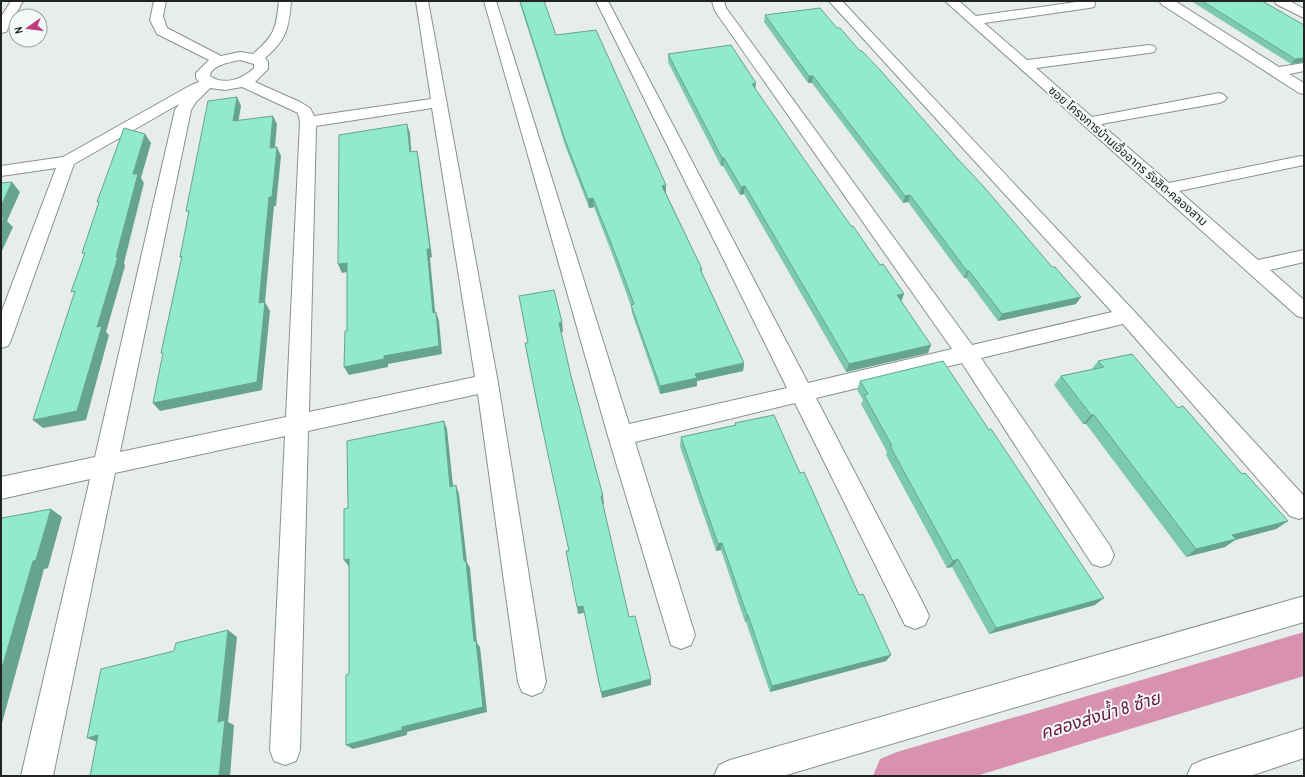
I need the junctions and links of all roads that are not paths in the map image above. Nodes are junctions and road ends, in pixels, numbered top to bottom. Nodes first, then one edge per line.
1 (17, 1) edge
2 (160, 1) edge
3 (285, 1) edge
4 (422, 1) edge
5 (490, 1) edge
6 (602, 1) edge
7 (718, 1) edge
8 (835, 1) edge
9 (951, 1) edge
10 (1166, 1) edge
11 (1280, 1) edge
12 (1089, 4) dead end
13 (1304, 14) edge
14 (973, 20) junction
15 (1, 29) edge
16 (1149, 49) dead end
17 (256, 59) junction
18 (219, 60) junction
19 (1025, 65) junction
20 (1304, 67) edge
21 (1277, 72) junction
22 (207, 82) junction
23 (242, 82) junction
24 (1304, 90) edge
25 (1219, 98) dead end
26 (439, 102) junction
27 (308, 122) junction
28 (1089, 122) junction
29 (67, 160) junction
30 (1301, 161) dead end
31 (1, 171) edge
32 (1165, 188) junction
33 (1304, 256) edge
34 (1255, 267) junction
35 (1304, 311) edge
36 (1127, 316) junction
37 (1, 340) edge
38 (967, 354) junction
39 (487, 383) junction
40 (802, 393) junction
41 (297, 424) junction
42 (620, 436) junction
43 (105, 465) junction
44 (1, 488) edge
45 (1299, 508) dead end
46 (1101, 555) dead end
47 (1304, 609) edge
48 (915, 616) dead end
49 (681, 635) dead end
50 (532, 682) dead end
51 (1304, 743) edge
52 (285, 750) dead end
53 (1236, 771) edge
54 (37, 776) edge
55 (730, 776) edge
56 (1203, 776) edge

1 - 15 street
2 - 18 street
3 - 17 street
4 - 26 street
5 - 42 street
6 - 40 street
7 - 38 street
8 - 36 street
9 - 14 street, ซอย โครงการบ้านเอื้ออาทร รังสิต-คลองสาม
10 - 21 street
11 - 13 street
12 - 14 street
14 - 19 street, ซอย โครงการบ้านเอื้ออาทร รังสิต-คลองสาม
16 - 19 street
17 - 18 street
17 - 23 street
18 - 22 street
19 - 28 street, ซอย โครงการบ้านเอื้ออาทร รังสิต-คลองสาม
20 - 21 street
21 - 24 street
22 - 23 street
22 - 29 street
22 - 43 street
23 - 27 street
25 - 28 street
26 - 27 street
26 - 39 street
27 - 41 street
28 - 32 street, ซอย โครงการบ้านเอื้ออาทร รังสิต-คลองสาม
29 - 31 street
29 - 37 street
30 - 32 street
32 - 34 street, ซอย โครงการบ้านเอื้ออาทร รังสิต-คลองสาม
33 - 34 street
34 - 35 street, ซอย โครงการบ้านเอื้ออาทร รังสิต-คลองสาม
36 - 38 street
36 - 45 street
38 - 40 street
38 - 46 street
39 - 41 street
39 - 50 street
40 - 42 street
40 - 48 street
41 - 43 street
41 - 52 street
42 - 49 street
43 - 44 street
43 - 54 street
47 - 55 street
51 - 53 street
53 - 56 street

